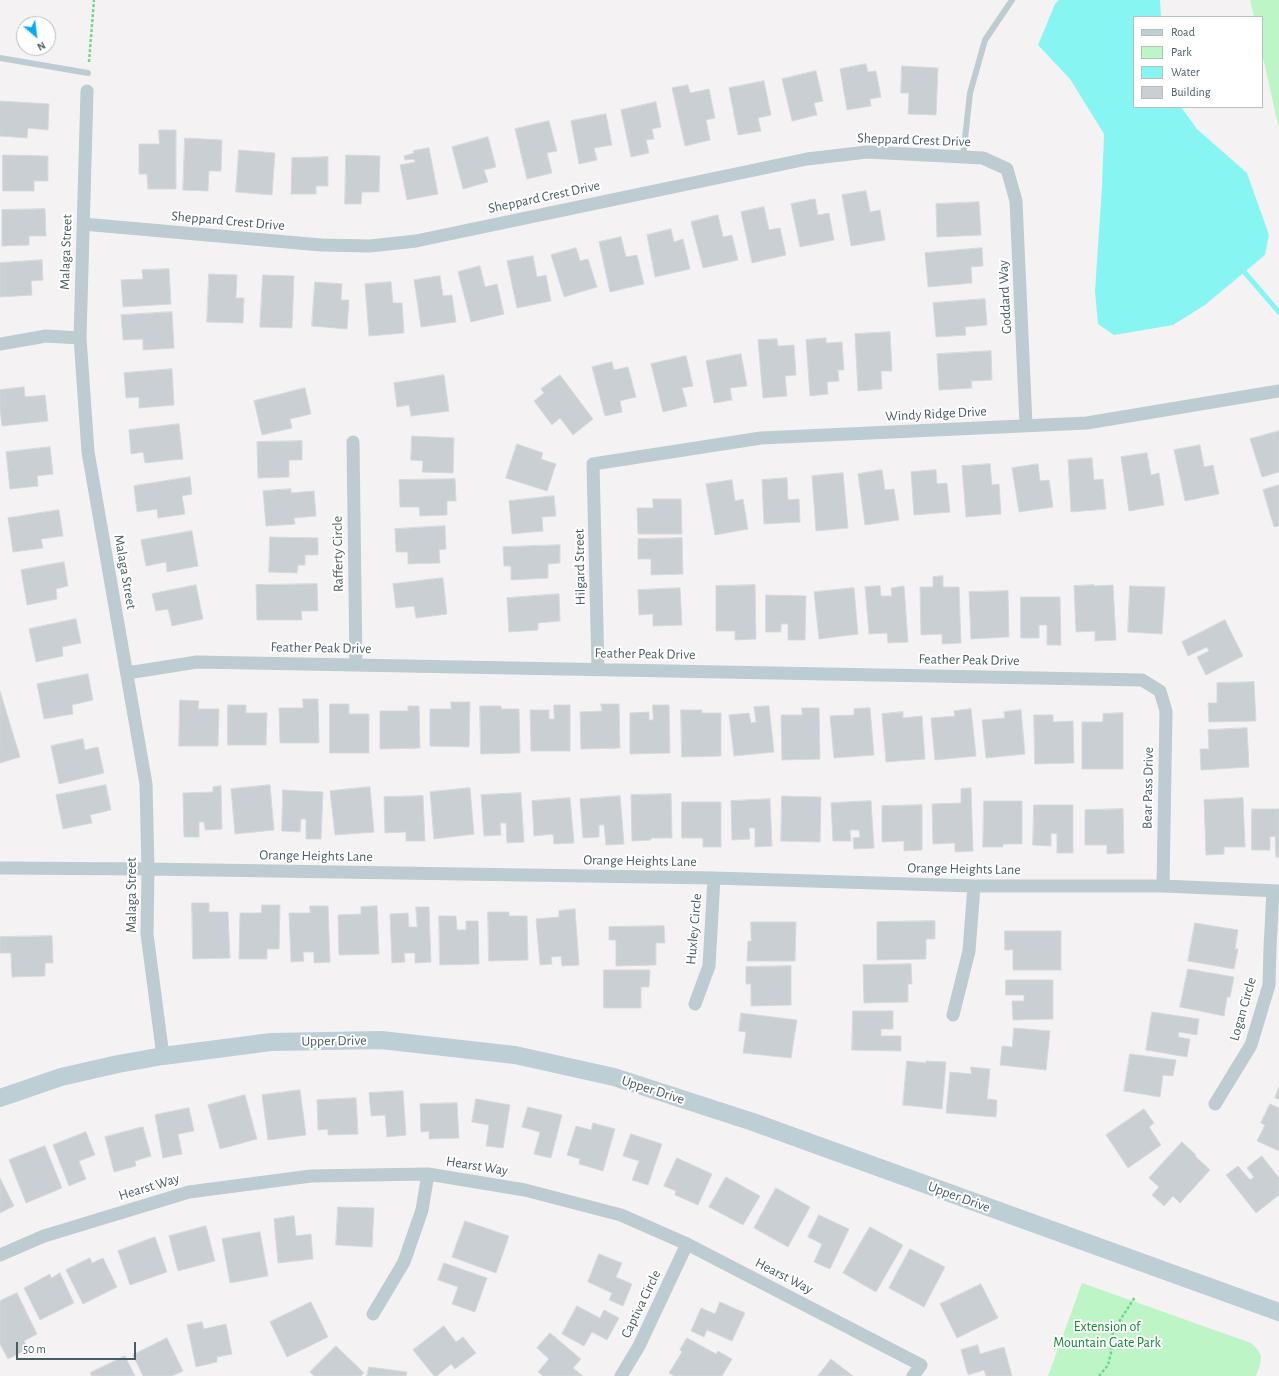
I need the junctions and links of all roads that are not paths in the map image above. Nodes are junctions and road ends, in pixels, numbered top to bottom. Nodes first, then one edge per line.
1 (1012, 0) edge
2 (0, 58) edge
3 (88, 72) road end
4 (87, 91) dead end
5 (963, 157) junction
6 (1007, 169) joint
7 (83, 224) junction
8 (80, 338) junction
9 (0, 344) edge
10 (1279, 390) edge
11 (1026, 425) junction
12 (352, 442) dead end
13 (593, 464) joint
14 (356, 665) junction
15 (598, 669) junction
16 (127, 673) junction
17 (1160, 691) joint
18 (0, 868) edge
19 (148, 869) junction
20 (714, 878) junction
21 (974, 886) junction
22 (1163, 886) junction
23 (1276, 891) edge
24 (695, 1004) dead end
25 (954, 1015) dead end
26 (164, 1056) junction
27 (0, 1098) edge
28 (1215, 1104) dead end
29 (428, 1174) junction
30 (687, 1244) junction
31 (0, 1255) edge
32 (1279, 1312) edge
33 (373, 1314) dead end
34 (621, 1376) edge
35 (913, 1376) edge

1 - 5 lane
2 - 3 lane
4 - 7 street, Malaga Street
5 - 6 street, Sheppard Crest Drive
5 - 7 street, Sheppard Crest Drive
6 - 11 street, Goddard Way
7 - 8 street, Malaga Street
8 - 9 street
8 - 16 street, Malaga Street
10 - 11 street, Windy Ridge Drive
11 - 13 street, Windy Ridge Drive
12 - 14 street, Rafferty Circle
13 - 15 street, Hilgard Street
14 - 15 street, Feather Peak Drive
14 - 16 street, Feather Peak Drive
15 - 17 street, Feather Peak Drive
16 - 19 street, Malaga Street
17 - 22 street, Bear Pass Drive
18 - 19 street, Orange Heights Lane
19 - 20 street, Orange Heights Lane
19 - 26 street, Malaga Street
20 - 21 street, Orange Heights Lane
20 - 24 street, Huxley Circle
21 - 22 street, Orange Heights Lane
21 - 25 street
22 - 23 street, Orange Heights Lane
23 - 28 street, Logan Circle
26 - 27 main road, Upper Drive
26 - 32 main road, Upper Drive
29 - 30 street, Hearst Way
29 - 31 street, Hearst Way
29 - 33 street
30 - 34 street, Captiva Circle
30 - 35 street, Hearst Way

